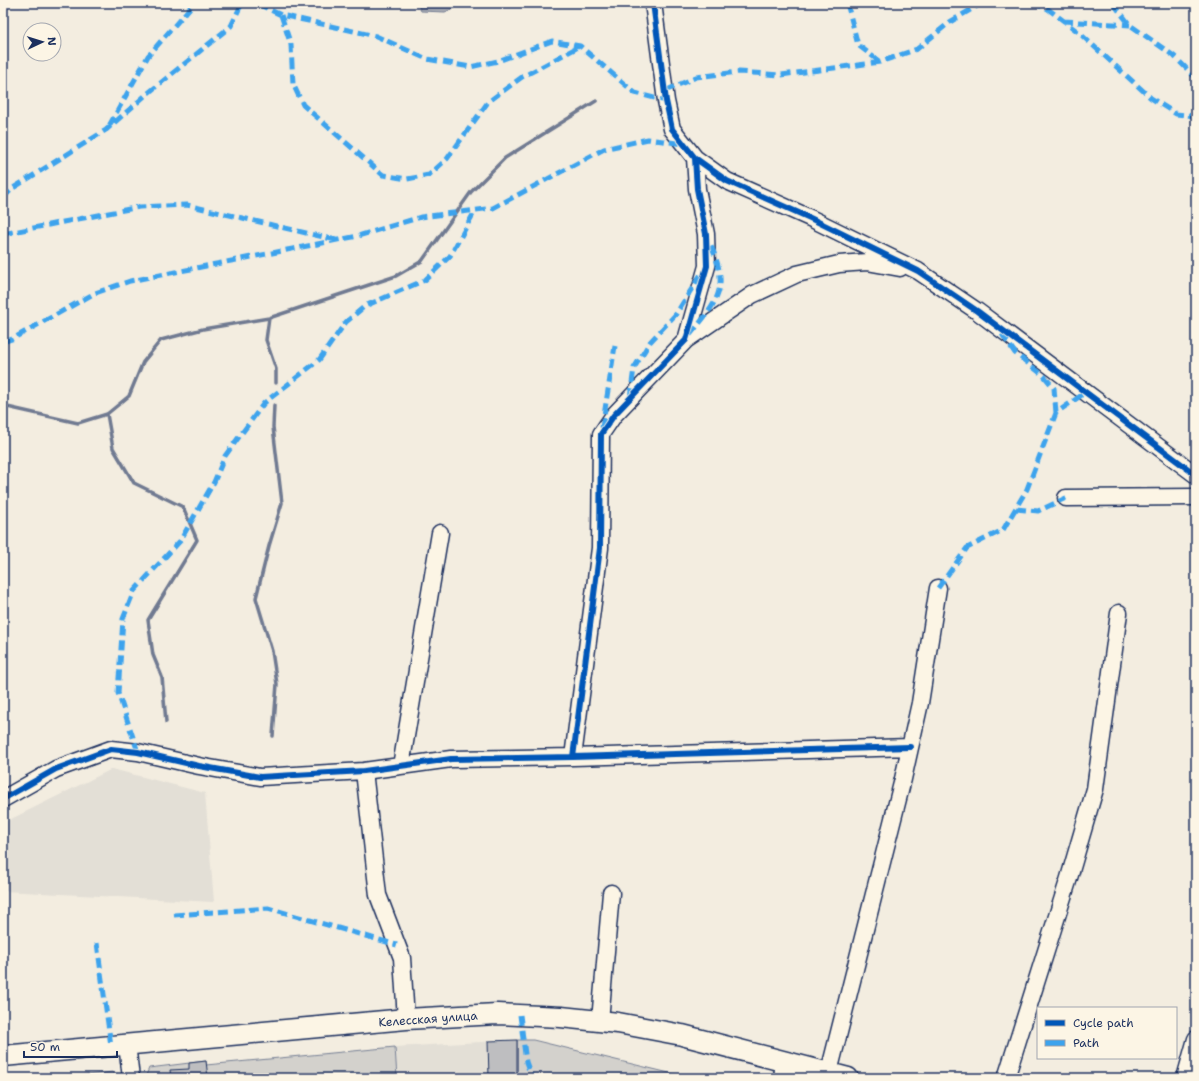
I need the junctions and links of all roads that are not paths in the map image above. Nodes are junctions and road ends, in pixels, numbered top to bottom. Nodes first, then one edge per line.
1 (654, 3) edge
2 (695, 158) junction
3 (918, 271) junction
4 (686, 340) junction
5 (1196, 475) edge
6 (1196, 497) edge
7 (1066, 498) dead end
8 (440, 533) dead end
9 (938, 588) dead end
10 (1119, 613) dead end
11 (910, 747) junction
12 (573, 758) junction
13 (402, 766) junction
14 (364, 771) junction
15 (3, 799) edge
16 (611, 893) dead end
17 (406, 1019) junction
18 (600, 1021) junction
19 (1196, 1039) edge
20 (128, 1044) junction
21 (3, 1056) edge
22 (783, 1069) edge
23 (839, 1075) edge
24 (131, 1078) edge
25 (1006, 1078) edge
26 (1185, 1078) edge

1 - 2 street
2 - 3 street
2 - 4 street
3 - 4 street
3 - 5 street
4 - 12 street
6 - 7 street
8 - 13 street
9 - 11 street
10 - 25 street
11 - 12 street
11 - 23 street
12 - 13 street
13 - 14 street
14 - 15 street
14 - 17 street
16 - 18 street
17 - 18 main road, Келесская улица
17 - 20 main road, Келесская улица
18 - 22 main road, Келесская улица
19 - 26 street
20 - 21 main road, Келесская улица
20 - 24 street
22 - 23 main road, Келесская улица

